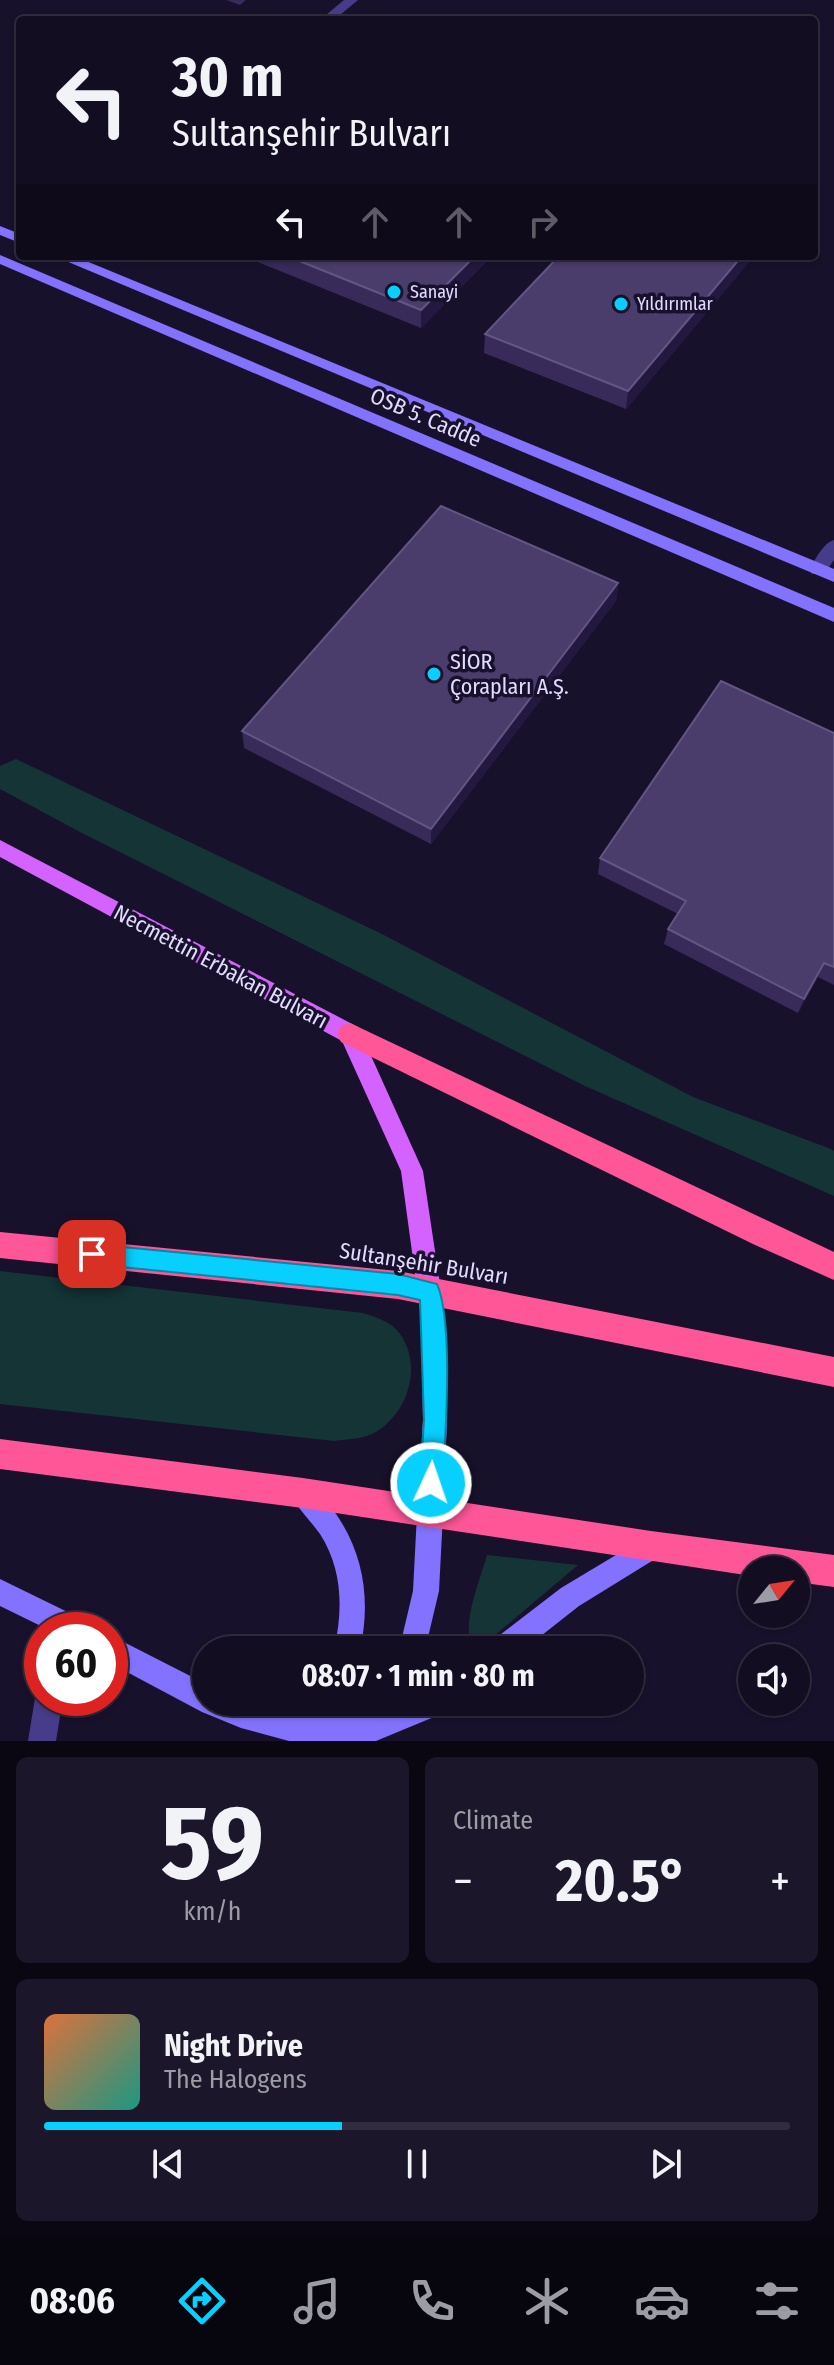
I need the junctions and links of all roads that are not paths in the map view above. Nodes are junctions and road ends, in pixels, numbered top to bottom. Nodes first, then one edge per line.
1 (352, 0) edge
2 (331, 16) edge
3 (0, 259) edge
4 (71, 260) edge
5 (834, 546) edge
6 (826, 573) edge
7 (834, 615) edge
8 (0, 848) edge
9 (350, 1034) junction
10 (0, 1245) edge
11 (834, 1266) edge
12 (429, 1291) junction
13 (834, 1372) edge
14 (0, 1454) edge
15 (303, 1493) junction
16 (430, 1514) junction
17 (651, 1547) junction
18 (834, 1571) edge
19 (0, 1592) edge
20 (38, 1612) edge
21 (350, 1636) edge
22 (415, 1636) edge
23 (519, 1636) edge
24 (128, 1657) edge
25 (192, 1691) edge
26 (46, 1716) edge
27 (247, 1716) edge
28 (381, 1716) edge
29 (415, 1716) edge
30 (360, 1740) edge
31 (42, 1741) edge

1 - 2 street
3 - 7 street, OSB 5. Cadde
4 - 6 street
5 - 6 street
8 - 9 main road, Necmettin Erbakan Bulvarı
9 - 11 highway
9 - 12 main road, Necmettin Erbakan Bulvarı
10 - 12 highway, Sultanşehir Bulvarı
12 - 13 highway, Sultanşehir Bulvarı
12 - 16 main road, Necmettin Erbakan Bulvarı
14 - 15 highway
15 - 16 highway
15 - 21 street
16 - 17 highway
16 - 22 street, Necmettin Erbakan Bulvarı
17 - 18 highway
17 - 23 street
19 - 20 street
24 - 25 street
26 - 31 street
27 - 30 street
28 - 30 street
29 - 30 street

